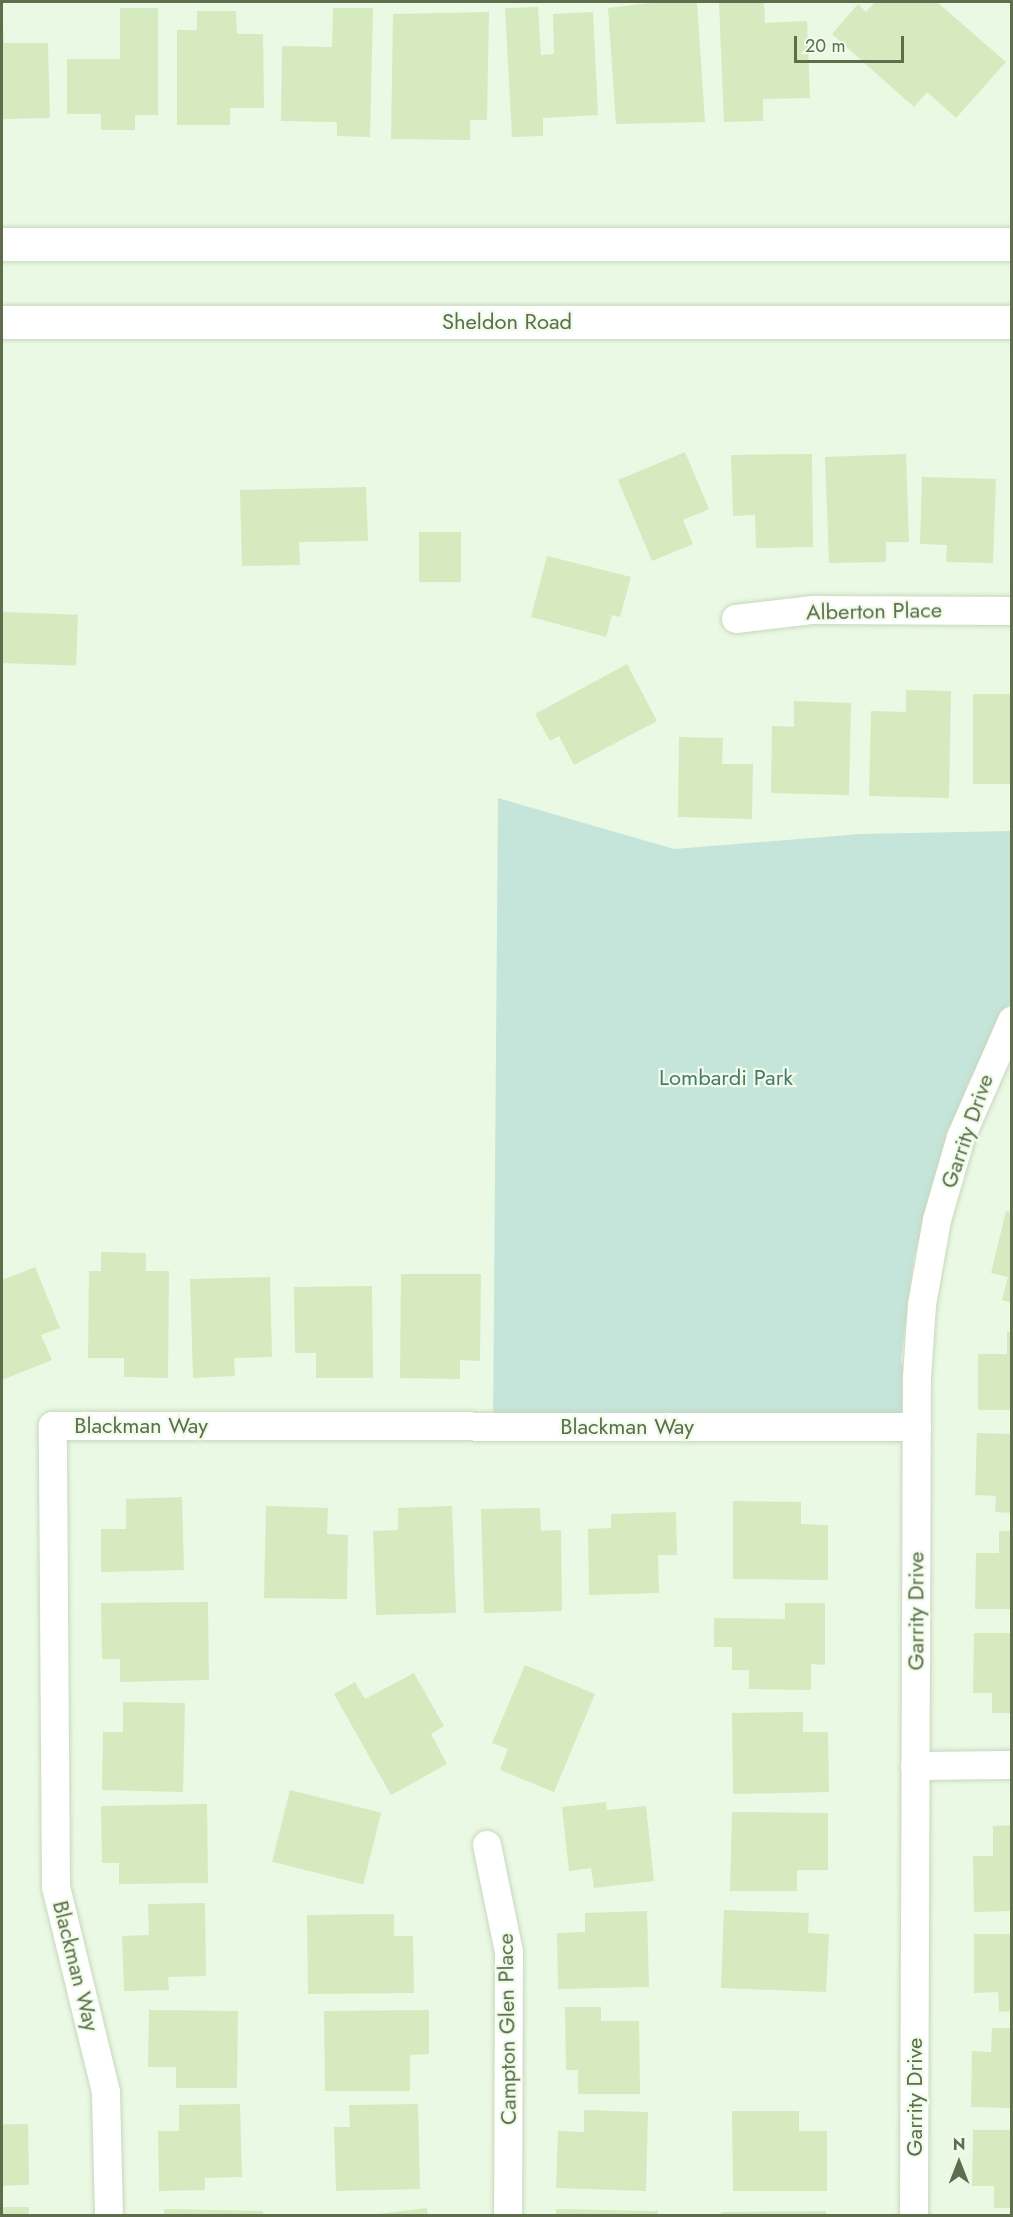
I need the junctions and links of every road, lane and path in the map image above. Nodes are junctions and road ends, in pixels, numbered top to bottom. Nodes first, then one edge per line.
1 (2, 244) edge
2 (1011, 244) edge
3 (2, 322) edge
4 (1011, 322) edge
5 (1011, 611) edge
6 (736, 619) dead end
7 (1011, 1021) edge
8 (917, 1427) junction
9 (1011, 1765) edge
10 (915, 1766) junction
11 (487, 1845) dead end
12 (109, 2216) edge
13 (508, 2216) edge
14 (914, 2216) edge

1 - 2 main road
3 - 4 main road, Sheldon Road
5 - 6 street, Alberton Place
7 - 8 street, Garrity Drive
8 - 10 street, Garrity Drive
8 - 12 street, Blackman Way
9 - 10 street
10 - 14 street, Garrity Drive
11 - 13 street, Campton Glen Place

